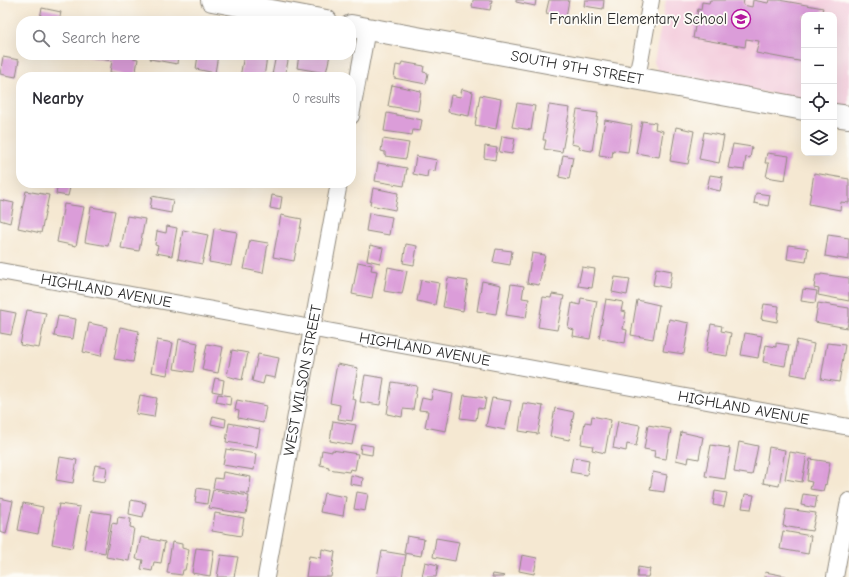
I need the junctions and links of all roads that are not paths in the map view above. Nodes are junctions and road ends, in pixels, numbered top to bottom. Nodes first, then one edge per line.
1 (651, 0) edge
2 (219, 1) edge
3 (299, 16) edge
4 (359, 27) edge
5 (355, 72) edge
6 (637, 78) junction
7 (801, 108) edge
8 (837, 115) edge
9 (849, 117) edge
10 (338, 188) edge
11 (0, 271) edge
12 (312, 328) junction
13 (849, 427) edge
14 (849, 501) edge
15 (266, 577) edge
16 (835, 577) edge

1 - 6 street
2 - 3 main road
4 - 5 street
4 - 6 main road, SOUTH 9TH STREET
6 - 7 main road, SOUTH 9TH STREET
8 - 9 main road
10 - 12 street, WEST WILSON STREET
11 - 12 street, HIGHLAND AVENUE
12 - 13 street, HIGHLAND AVENUE
12 - 15 street, WEST WILSON STREET
14 - 16 street

